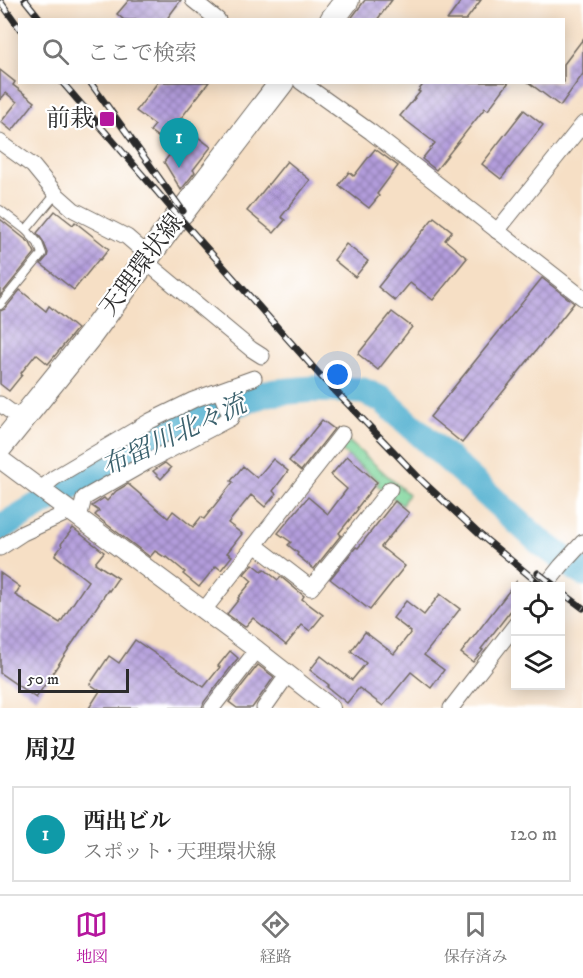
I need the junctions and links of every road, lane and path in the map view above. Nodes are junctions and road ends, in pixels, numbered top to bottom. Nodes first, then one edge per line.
1 (193, 0) edge
2 (347, 0) edge
3 (216, 18) edge
4 (334, 18) edge
5 (280, 84) edge
6 (304, 84) edge
7 (583, 124) edge
8 (0, 142) edge
9 (56, 194) junction
10 (0, 210) edge
11 (26, 230) junction
12 (497, 231) junction
13 (147, 259) junction
14 (583, 298) edge
15 (0, 305) edge
16 (262, 357) dead end
17 (254, 378) dead end
18 (220, 391) junction
19 (0, 404) edge
20 (22, 420) junction
21 (342, 434) dead end
22 (0, 447) edge
23 (0, 459) edge
24 (41, 489) junction
25 (390, 489) dead end
26 (73, 512) junction
27 (583, 542) edge
28 (255, 545) junction
29 (0, 548) edge
30 (548, 582) edge
31 (204, 610) junction
32 (511, 630) edge
33 (257, 650) junction
34 (288, 674) junction
35 (212, 708) edge
36 (264, 708) edge
37 (331, 708) edge
38 (451, 708) edge

1 - 3 street
2 - 4 main road
5 - 13 main road, 天理環状線
6 - 12 street
7 - 12 street
8 - 9 street
9 - 11 lane
9 - 13 street
10 - 11 lane
11 - 15 lane
12 - 14 street
13 - 16 street
13 - 20 main road, 天理環状線
17 - 18 street
18 - 24 street
18 - 26 street
19 - 20 street
20 - 22 main road, 天理環状線
21 - 28 street
23 - 24 street
24 - 26 street
25 - 28 street
26 - 29 street
26 - 31 street
27 - 30 street
28 - 31 street
31 - 33 street
32 - 38 street
33 - 34 street
33 - 35 street
34 - 36 street
34 - 37 street

